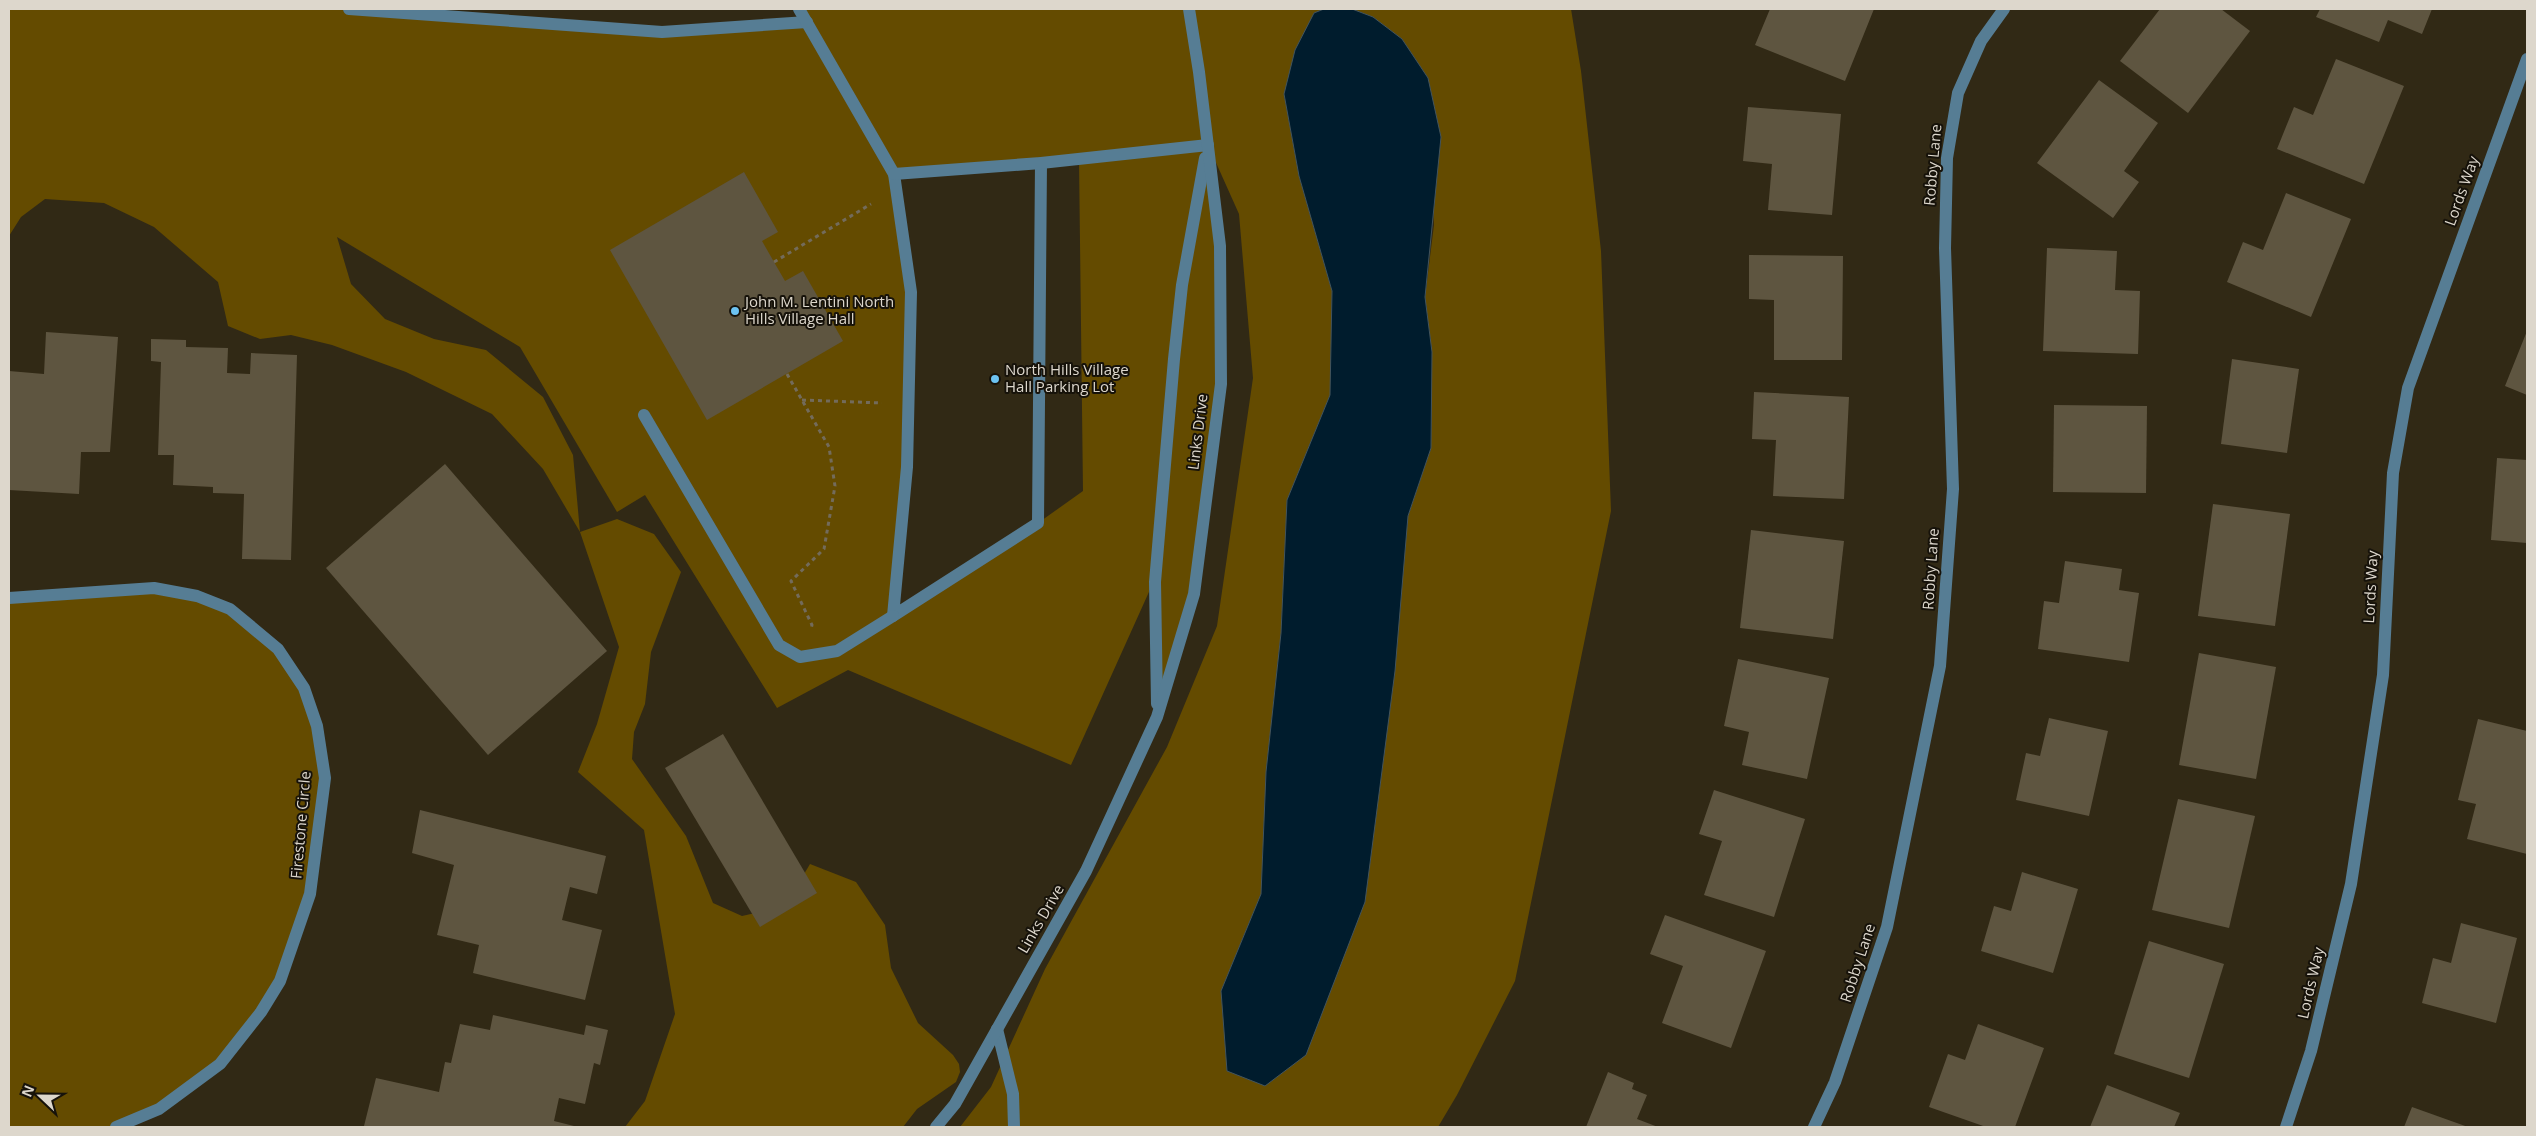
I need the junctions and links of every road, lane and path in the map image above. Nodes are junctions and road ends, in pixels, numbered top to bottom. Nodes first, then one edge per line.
1 (349, 9) edge
2 (799, 9) edge
3 (1189, 9) edge
4 (2004, 9) edge
5 (807, 22) junction
6 (2527, 59) edge
7 (1208, 145) junction
8 (1040, 163) junction
9 (894, 174) junction
10 (896, 190) junction
11 (774, 262) dead end
12 (787, 374) dead end
13 (802, 400) junction
14 (866, 402) dead end
15 (644, 415) dead end
16 (9, 598) edge
17 (893, 616) junction
18 (800, 658) junction
19 (1157, 717) junction
20 (997, 1029) junction
21 (116, 1127) edge
22 (936, 1127) edge
23 (1014, 1127) edge
24 (1814, 1127) edge
25 (2286, 1127) edge

1 - 5 street
2 - 5 street
3 - 7 street, Links Drive
4 - 24 street, Robby Lane
5 - 9 street
6 - 25 street, Lords Way
7 - 8 street
7 - 19 street, Links Drive
7 - 19 street, Links Drive
8 - 9 street
8 - 17 street
9 - 10 street
10 - 11 path
10 - 17 street
12 - 13 path
13 - 14 path
13 - 18 path
15 - 18 street
16 - 21 street, Firestone Circle
17 - 18 street
19 - 20 street, Links Drive
20 - 22 street, Links Drive
20 - 23 street

